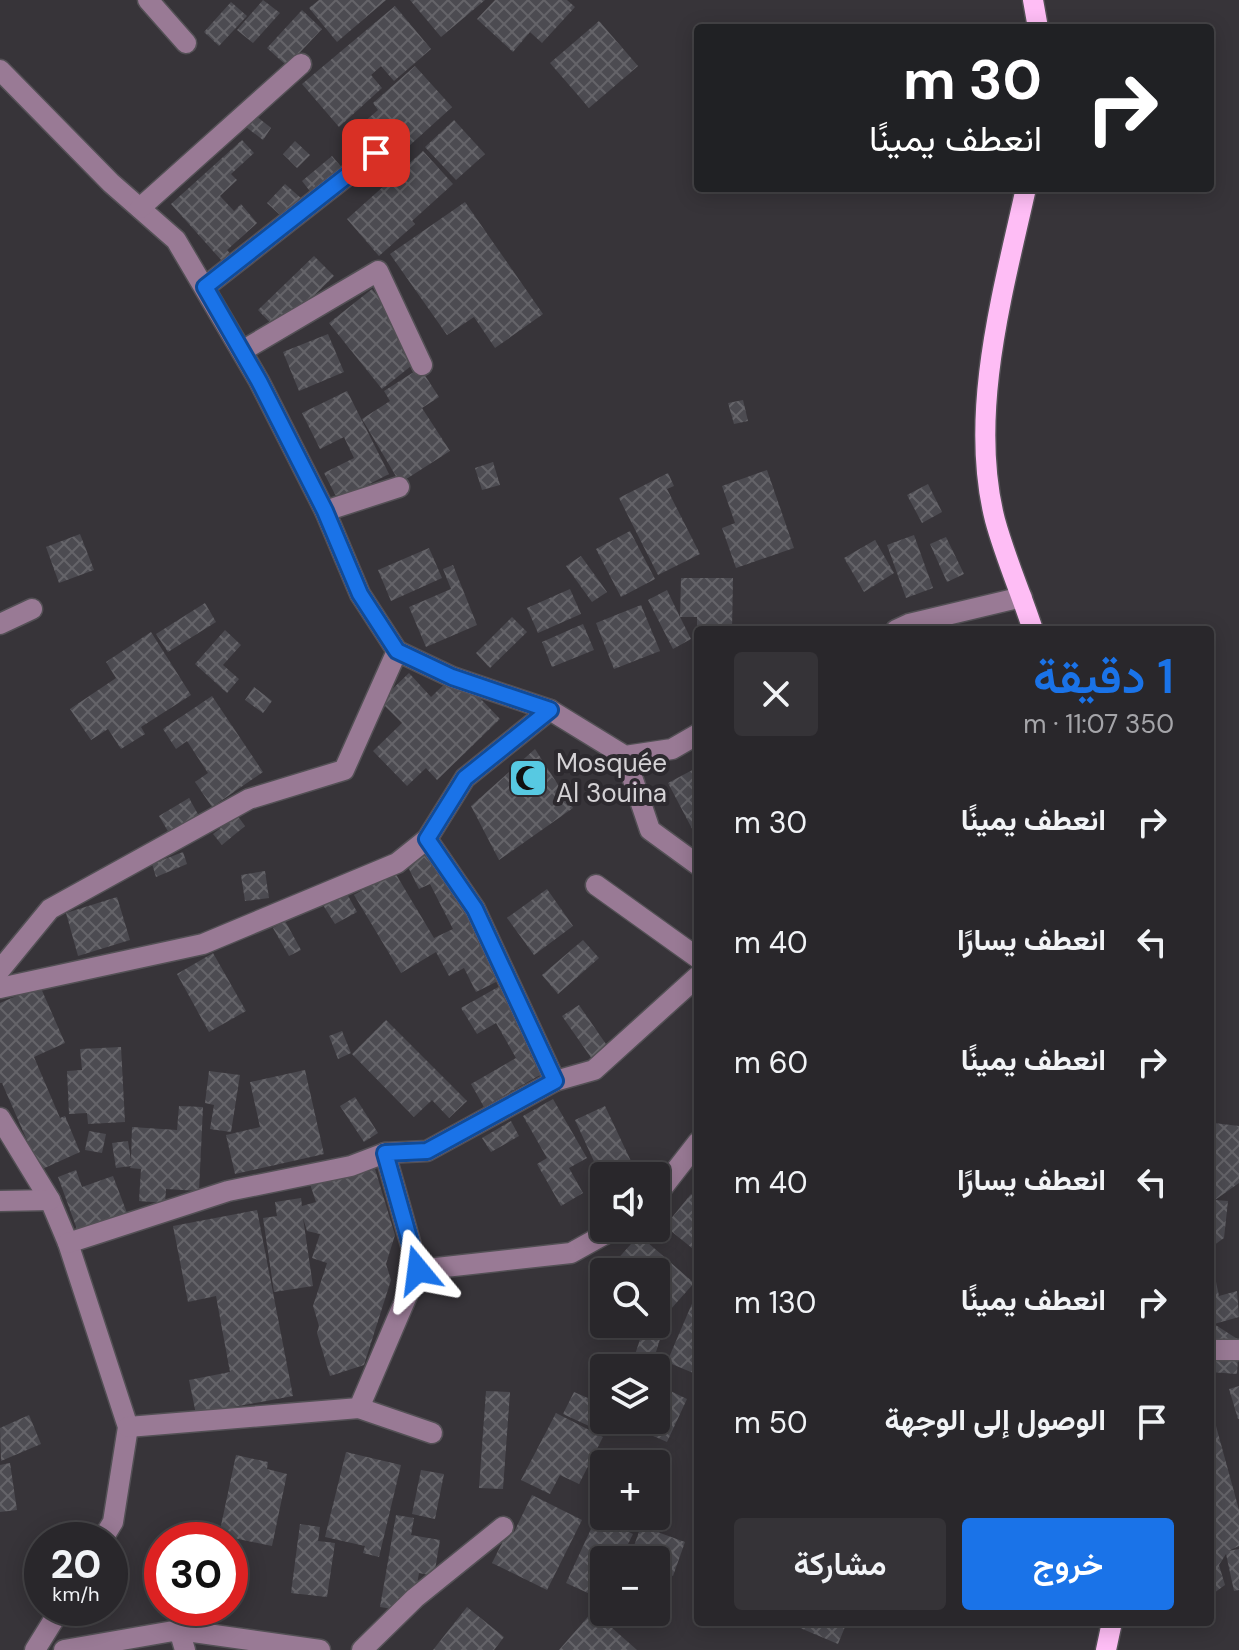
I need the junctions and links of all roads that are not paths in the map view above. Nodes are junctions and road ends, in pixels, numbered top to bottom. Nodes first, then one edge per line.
1 (148, 0) edge
2 (1033, 0) edge
3 (1037, 24) edge
4 (186, 43) dead end
5 (301, 64) dead end
6 (1, 74) edge
7 (376, 153) dead end
8 (1025, 192) edge
9 (140, 208) junction
10 (205, 287) junction
11 (242, 351) junction
12 (422, 365) dead end
13 (399, 487) dead end
14 (325, 511) junction
15 (1022, 597) junction
16 (32, 609) dead end
17 (0, 624) edge
18 (905, 626) edge
19 (1032, 626) edge
20 (397, 651) junction
21 (550, 710) junction
22 (694, 736) edge
23 (625, 756) junction
24 (427, 839) junction
25 (694, 862) edge
26 (596, 885) dead end
27 (694, 955) edge
28 (0, 970) edge
29 (694, 980) edge
30 (0, 988) edge
31 (555, 1081) junction
32 (0, 1118) edge
33 (694, 1147) edge
34 (385, 1153) junction
35 (670, 1178) edge
36 (50, 1200) junction
37 (0, 1201) edge
38 (591, 1242) edge
39 (68, 1243) junction
40 (418, 1270) junction
41 (1214, 1350) edge
42 (1239, 1350) edge
43 (359, 1408) junction
44 (128, 1427) junction
45 (432, 1433) dead end
46 (113, 1522) edge
47 (503, 1527) dead end
48 (50, 1626) edge
49 (1111, 1626) edge
50 (182, 1640) edge
51 (35, 1650) edge
52 (64, 1650) edge
53 (320, 1650) edge
54 (362, 1650) edge
55 (1106, 1650) edge

1 - 4 street
2 - 3 main road
5 - 9 street
6 - 9 street
7 - 10 street
8 - 15 main road
9 - 10 street
10 - 11 street
11 - 12 street
11 - 14 street
13 - 14 street
14 - 20 street
15 - 18 street
15 - 19 main road
16 - 17 street
20 - 21 street
20 - 28 street
21 - 23 street
21 - 24 street
22 - 23 street
23 - 25 street
24 - 30 street
24 - 31 street
26 - 27 street
29 - 31 street
31 - 34 street
32 - 36 street
33 - 35 street
34 - 39 street
34 - 40 street
36 - 37 street
36 - 39 street
38 - 40 street
39 - 44 street
40 - 43 street
41 - 42 street
43 - 44 street
43 - 45 street
44 - 46 street
47 - 54 street
48 - 51 street
49 - 55 main road
50 - 52 street
50 - 53 street

